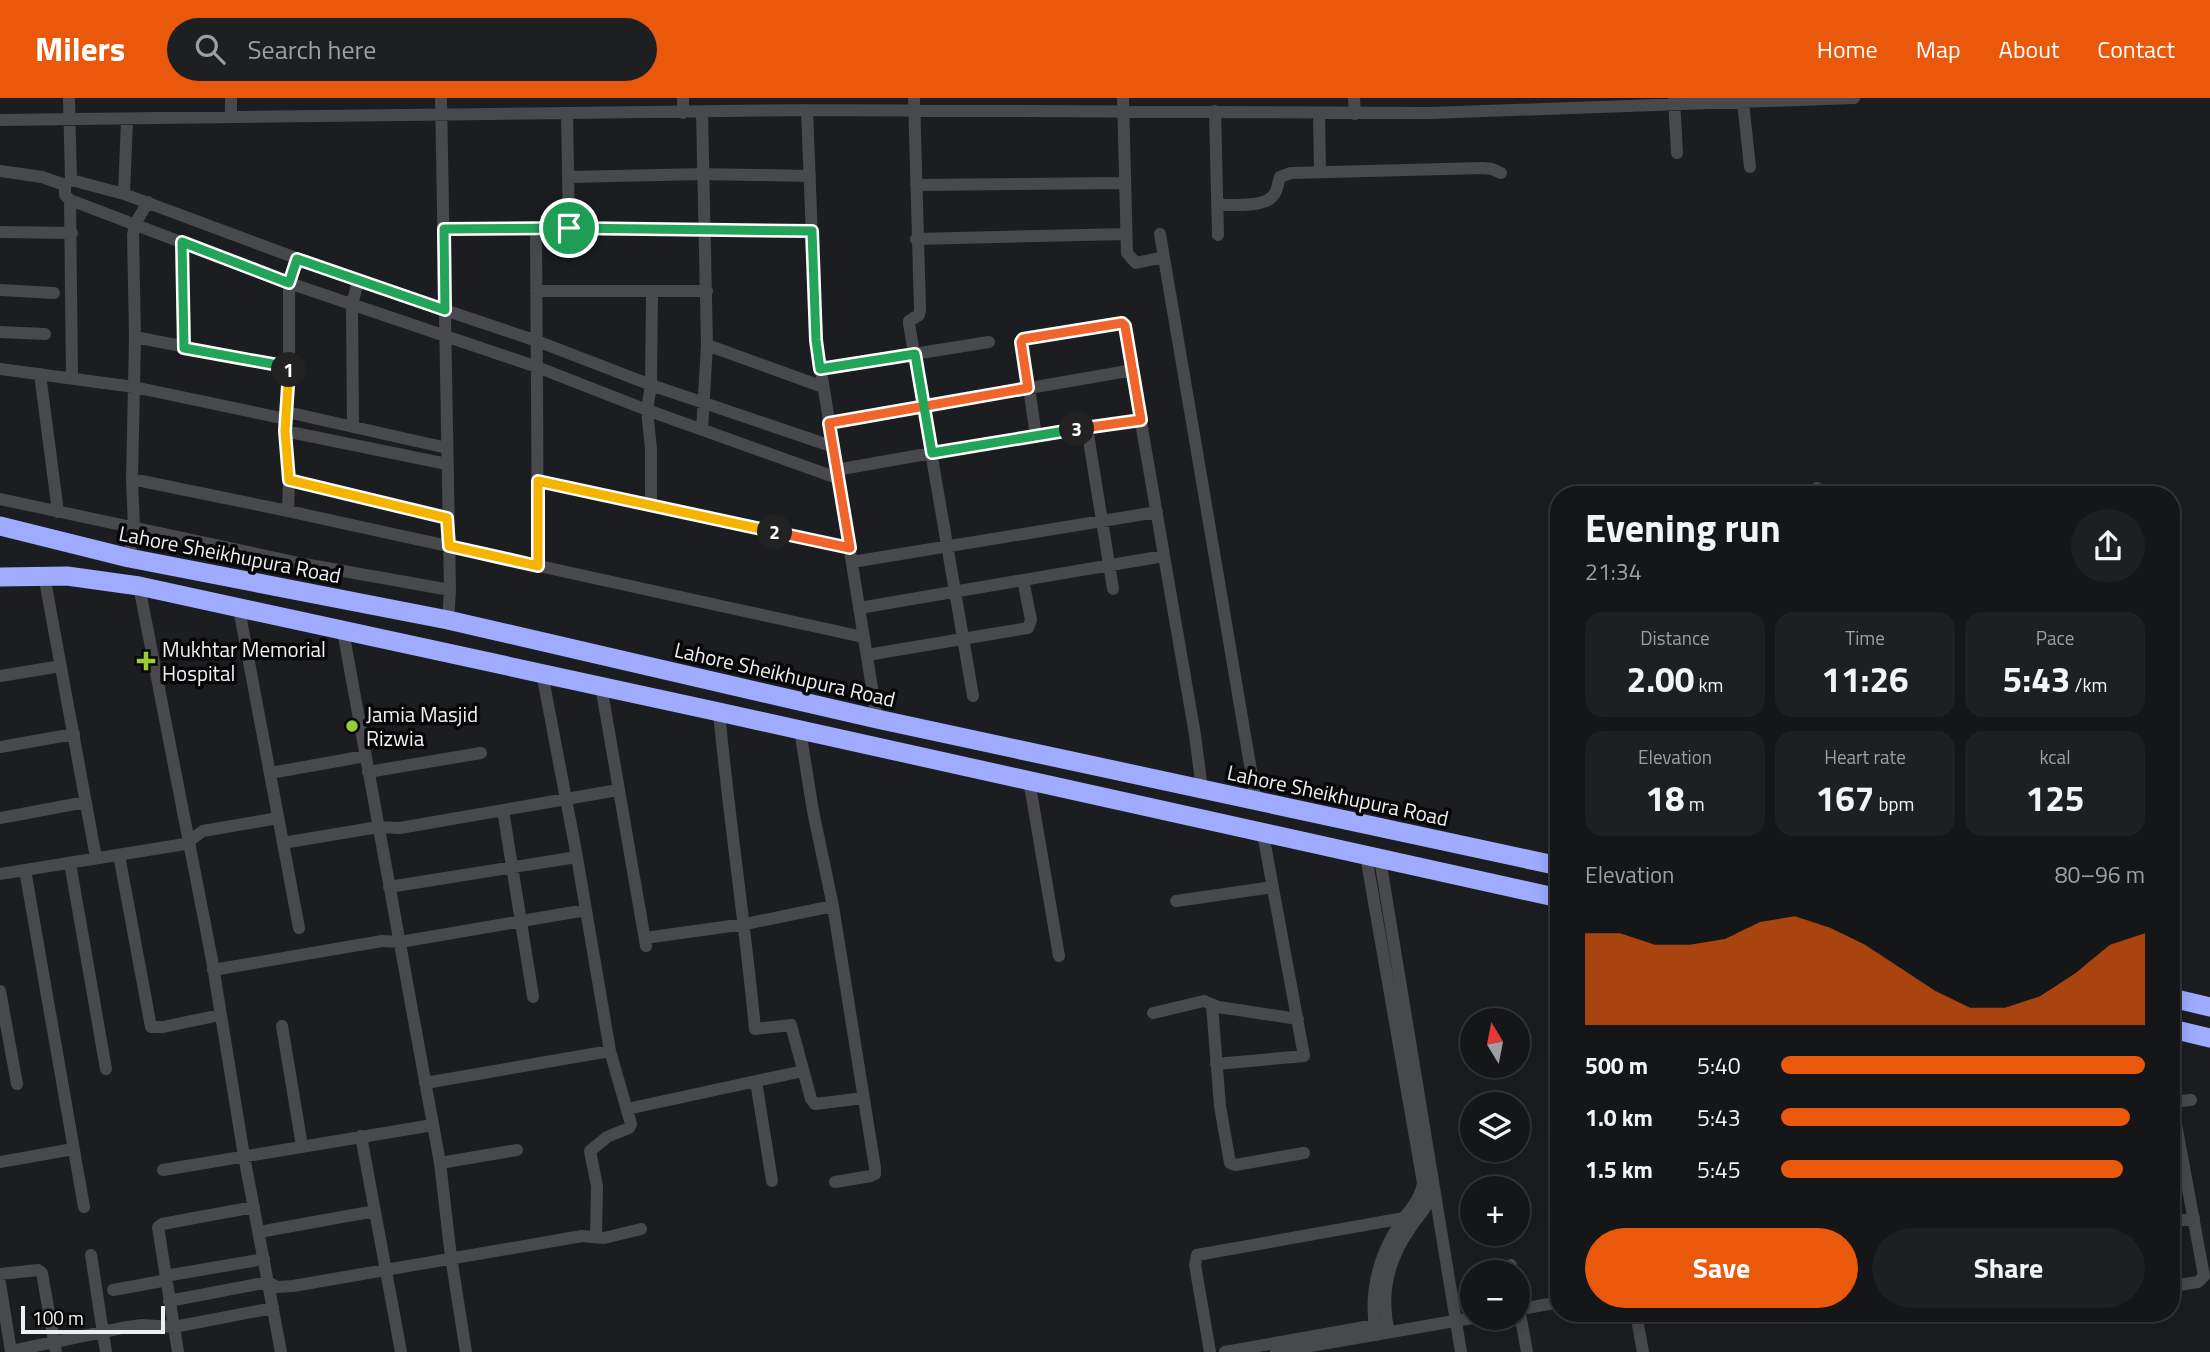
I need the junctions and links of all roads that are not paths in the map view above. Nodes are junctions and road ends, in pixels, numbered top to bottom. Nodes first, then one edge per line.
1 (69, 98) edge
2 (231, 98) edge
3 (441, 98) edge
4 (683, 98) edge
5 (1354, 98) edge
6 (1430, 98) edge
7 (1854, 98) edge
8 (1675, 101) edge
9 (1743, 102) junction
10 (1591, 103) edge
11 (914, 104) edge
12 (1123, 104) edge
13 (831, 105) edge
14 (1503, 105) edge
15 (807, 110) junction
16 (1215, 111) junction
17 (683, 113) junction
18 (702, 113) junction
19 (1430, 113) junction
20 (567, 114) junction
21 (1319, 114) junction
22 (1355, 114) junction
23 (440, 115) junction
24 (231, 116) junction
25 (70, 119) junction
26 (0, 120) edge
27 (127, 120) junction
28 (1677, 153) dead end
29 (1750, 167) dead end
30 (0, 171) edge
31 (1320, 172) junction
32 (1501, 173) dead end
33 (703, 174) junction
34 (810, 176) junction
35 (569, 177) junction
36 (68, 182) junction
37 (1124, 183) junction
38 (916, 185) junction
39 (124, 194) junction
40 (71, 200) junction
41 (148, 202) junction
42 (1217, 205) junction
43 (135, 224) junction
44 (536, 228) junction
45 (569, 228) junction
46 (444, 229) junction
47 (706, 230) junction
48 (812, 231) junction
49 (0, 232) edge
50 (72, 233) junction
51 (1126, 234) junction
52 (1160, 234) dead end
53 (1218, 235) dead end
54 (916, 239) junction
55 (182, 242) junction
56 (1164, 257) junction
57 (297, 259) junction
58 (358, 281) junction
59 (289, 283) junction
60 (0, 290) edge
61 (652, 291) junction
62 (707, 291) junction
63 (536, 292) junction
64 (54, 293) dead end
65 (352, 305) junction
66 (445, 310) junction
67 (0, 332) edge
68 (45, 334) dead end
69 (445, 335) junction
70 (135, 337) junction
71 (537, 341) junction
72 (989, 342) dead end
73 (707, 345) junction
74 (184, 348) junction
75 (915, 354) junction
76 (289, 367) junction
77 (537, 367) junction
78 (0, 369) edge
79 (820, 369) junction
80 (1132, 370) junction
81 (40, 374) junction
82 (72, 377) junction
83 (651, 385) junction
84 (134, 387) junction
85 (823, 387) junction
86 (1028, 388) junction
87 (705, 404) junction
88 (925, 405) junction
89 (647, 410) junction
90 (1141, 420) junction
91 (286, 421) junction
92 (829, 423) junction
93 (353, 427) junction
94 (1087, 428) junction
95 (702, 430) junction
96 (1036, 436) junction
97 (834, 447) junction
98 (447, 448) junction
99 (932, 453) junction
100 (447, 464) junction
101 (837, 474) junction
102 (132, 479) junction
103 (289, 480) junction
104 (538, 481) junction
105 (0, 499) edge
106 (651, 504) junction
107 (288, 511) junction
108 (58, 512) junction
109 (1157, 512) junction
110 (447, 518) junction
111 (1102, 520) junction
112 (0, 526) edge
113 (134, 528) junction
114 (449, 546) junction
115 (948, 546) junction
116 (850, 548) junction
117 (1164, 556) junction
118 (129, 558) junction
119 (852, 562) junction
120 (1109, 565) junction
121 (538, 566) junction
122 (44, 575) junction
123 (0, 577) edge
124 (1023, 580) junction
125 (139, 586) junction
126 (1113, 589) dead end
127 (450, 590) junction
128 (956, 593) junction
129 (859, 608) junction
130 (239, 609) junction
131 (448, 620) junction
132 (343, 631) junction
133 (863, 637) junction
134 (964, 640) junction
135 (867, 655) junction
136 (61, 666) junction
137 (542, 673) junction
138 (0, 676) edge
139 (601, 686) junction
140 (973, 696) dead end
141 (719, 712) junction
142 (877, 719) junction
143 (800, 730) junction
144 (74, 734) junction
145 (0, 747) edge
146 (481, 753) dead end
147 (366, 756) junction
148 (369, 772) junction
149 (270, 773) junction
150 (1029, 780) junction
151 (1202, 789) junction
152 (618, 790) junction
153 (565, 798) junction
154 (1256, 800) junction
155 (86, 802) junction
156 (503, 810) junction
157 (0, 818) edge
158 (278, 818) junction
159 (378, 827) junction
160 (1263, 834) junction
161 (189, 842) junction
162 (283, 844) junction
163 (119, 855) junction
164 (578, 857) junction
165 (96, 858) junction
166 (1373, 858) junction
167 (70, 863) junction
168 (1550, 864) edge
169 (512, 867) junction
170 (24, 870) junction
171 (0, 874) edge
172 (390, 887) junction
173 (1273, 887) junction
174 (1550, 896) edge
175 (1176, 901) dead end
176 (833, 906) junction
177 (586, 910) junction
178 (521, 921) junction
179 (745, 924) junction
180 (299, 928) dead end
181 (400, 942) junction
182 (1059, 956) dead end
183 (213, 970) junction
184 (0, 991) edge
185 (533, 997) dead end
186 (2180, 1001) edge
187 (1212, 1005) junction
188 (2210, 1007) edge
189 (1153, 1013) dead end
190 (220, 1015) junction
191 (1298, 1019) junction
192 (282, 1026) dead end
193 (2180, 1031) edge
194 (2210, 1038) edge
195 (610, 1051) junction
196 (1216, 1064) junction
197 (106, 1069) dead end
198 (803, 1071) junction
199 (756, 1081) junction
200 (425, 1083) junction
201 (17, 1084) dead end
202 (864, 1098) junction
203 (2191, 1100) dead end
204 (2180, 1101) edge
205 (627, 1109) junction
206 (433, 1125) junction
207 (361, 1136) junction
208 (2180, 1144) edge
209 (302, 1146) junction
210 (73, 1149) junction
211 (517, 1150) dead end
212 (1304, 1153) dead end
213 (244, 1156) junction
214 (0, 1161) edge
215 (440, 1163) junction
216 (163, 1170) dead end
217 (772, 1181) dead end
218 (835, 1182) dead end
219 (1434, 1188) junction
220 (84, 1207) dead end
221 (254, 1208) junction
222 (375, 1211) junction
223 (1404, 1218) junction
224 (2194, 1218) junction
225 (2180, 1221) edge
226 (641, 1229) dead end
227 (258, 1232) junction
228 (596, 1237) junction
229 (91, 1255) dead end
230 (451, 1257) junction
231 (264, 1259) junction
232 (386, 1270) junction
233 (0, 1274) edge
234 (166, 1279) junction
235 (268, 1282) junction
236 (0, 1283) edge
237 (2180, 1285) edge
238 (113, 1290) dead end
239 (169, 1301) junction
240 (1550, 1303) edge
241 (1530, 1305) edge
242 (273, 1308) junction
243 (1460, 1320) edge
244 (1456, 1321) junction
245 (1637, 1322) edge
246 (174, 1327) junction
247 (1381, 1329) junction
248 (1523, 1330) edge
249 (103, 1332) junction
250 (56, 1348) edge
251 (11, 1351) edge
252 (106, 1352) edge
253 (178, 1352) edge
254 (281, 1352) edge
255 (401, 1352) edge
256 (466, 1352) edge
257 (1210, 1352) edge
258 (1225, 1352) edge
259 (1276, 1352) edge
260 (1461, 1352) edge
261 (1527, 1352) edge
262 (1643, 1352) edge

1 - 25 street
2 - 24 street
3 - 23 street
4 - 17 street
5 - 22 street
6 - 19 street
7 - 9 street
8 - 9 street
8 - 10 street
8 - 28 street
9 - 29 street
10 - 14 street
11 - 12 street
11 - 13 street
11 - 38 street
12 - 16 street
12 - 37 street
13 - 15 street
14 - 19 street
15 - 18 street
15 - 34 street
16 - 21 street
16 - 42 street
17 - 18 street
17 - 20 street
18 - 33 street
19 - 22 street
20 - 23 street
20 - 35 street
21 - 22 street
21 - 31 street
23 - 24 street
23 - 46 street
24 - 27 street
25 - 26 street
25 - 27 street
25 - 36 street
27 - 39 street
30 - 36 street
31 - 32 street
31 - 42 street
33 - 34 street
33 - 35 street
33 - 47 street
34 - 48 street
35 - 45 street
36 - 39 street
36 - 40 street
37 - 38 street
37 - 51 street
38 - 54 street
39 - 41 street
40 - 43 street
40 - 50 street
41 - 43 street
41 - 57 street
42 - 53 street
43 - 55 street
43 - 70 street
44 - 45 street
44 - 46 street
44 - 63 street
45 - 47 street
46 - 66 street
47 - 48 street
47 - 62 street
48 - 79 street
49 - 50 street
50 - 82 street
51 - 54 street
51 - 56 street
52 - 56 street
54 - 75 street
55 - 59 street
55 - 74 street
56 - 154 street
57 - 58 street
57 - 59 street
58 - 65 street
58 - 66 street
59 - 65 street
59 - 76 street
60 - 64 street
61 - 62 street
61 - 63 street
61 - 83 street
62 - 73 street
63 - 71 street
65 - 69 street
65 - 93 street
66 - 69 street
66 - 71 street
67 - 68 street
69 - 77 street
69 - 98 street
70 - 74 street
70 - 84 street
71 - 77 street
71 - 83 street
72 - 75 street
73 - 85 street
73 - 87 street
74 - 76 street
75 - 79 street
75 - 88 street
76 - 91 street
77 - 89 street
77 - 104 street
78 - 81 street
79 - 85 street
80 - 86 street
80 - 86 street
80 - 90 street
81 - 82 street
81 - 108 street
82 - 84 street
83 - 87 street
83 - 89 street
84 - 91 street
84 - 102 street
85 - 92 street
86 - 88 street
86 - 96 street
87 - 95 street
87 - 97 street
88 - 92 street
88 - 99 street
89 - 95 street
89 - 106 street
90 - 94 street
90 - 109 street
91 - 93 street
91 - 100 street
91 - 103 street
92 - 97 street
93 - 98 street
94 - 96 street
94 - 111 street
95 - 101 street
96 - 99 street
97 - 101 street
98 - 100 street
99 - 101 street
99 - 115 street
100 - 110 street
101 - 116 street
102 - 107 street
102 - 113 street
103 - 107 street
103 - 110 street
104 - 106 street
104 - 121 street
105 - 108 street
106 - 116 street
107 - 114 street
108 - 113 street
109 - 111 street
109 - 117 street
110 - 114 street
111 - 115 street
111 - 120 street
112 - 118 highway, Lahore Sheikhupura Road
113 - 118 street
113 - 127 street
114 - 121 street
114 - 127 street
115 - 119 street
115 - 128 street
116 - 119 street
117 - 120 street
117 - 151 street
118 - 131 highway, Lahore Sheikhupura Road
119 - 129 street
120 - 124 street
120 - 126 street
121 - 133 street
122 - 123 highway
122 - 125 highway
122 - 136 street
124 - 128 street
124 - 134 street
125 - 130 highway
125 - 161 street
127 - 131 street
128 - 129 street
128 - 134 street
129 - 133 street
130 - 132 highway
130 - 149 street
131 - 142 highway, Lahore Sheikhupura Road
132 - 137 highway
132 - 147 street
133 - 135 street
134 - 135 street
134 - 140 street
135 - 142 street
136 - 138 street
136 - 144 street
137 - 139 highway
137 - 153 street
139 - 141 highway
139 - 152 street
141 - 143 highway
141 - 179 street
142 - 151 highway, Lahore Sheikhupura Road
143 - 150 highway
143 - 176 street
144 - 145 street
144 - 155 street
146 - 148 street
147 - 148 street
147 - 149 street
148 - 159 street
149 - 158 street
150 - 160 highway
150 - 182 street
151 - 154 highway, Lahore Sheikhupura Road
152 - 153 street
152 - 179 street
153 - 156 street
153 - 164 street
154 - 168 highway, Lahore Sheikhupura Road
155 - 157 street
155 - 165 street
156 - 159 street
156 - 169 street
158 - 161 street
158 - 162 street
159 - 162 street
159 - 172 street
160 - 166 highway
160 - 173 street
161 - 163 street
161 - 183 street
162 - 180 street
163 - 165 street
163 - 190 street
164 - 169 street
164 - 177 street
165 - 167 street
166 - 174 highway
166 - 219 street
166 - 223 street
167 - 170 street
167 - 197 street
169 - 172 street
169 - 178 street
170 - 171 street
170 - 210 street
172 - 181 street
173 - 175 street
173 - 191 street
176 - 179 street
176 - 202 street
177 - 178 street
177 - 195 street
178 - 181 street
178 - 185 street
179 - 198 street
181 - 183 street
181 - 200 street
183 - 190 street
184 - 201 street
186 - 188 highway
187 - 189 street
187 - 191 street
187 - 196 street
190 - 213 street
191 - 196 street
192 - 209 street
193 - 194 highway
195 - 200 street
195 - 205 street
196 - 212 street
198 - 199 street
198 - 202 street
199 - 205 street
199 - 217 street
200 - 206 street
202 - 218 street
203 - 204 street
205 - 228 street
206 - 207 street
206 - 215 street
207 - 209 street
207 - 222 street
208 - 224 street
209 - 213 street
210 - 214 street
210 - 220 street
211 - 215 street
213 - 216 street
213 - 221 street
215 - 230 street
219 - 244 street
219 - 247 street
221 - 227 street
221 - 234 street
222 - 227 street
222 - 232 street
223 - 247 street
223 - 257 street
224 - 225 street
224 - 237 street
226 - 228 street
227 - 231 street
228 - 230 street
229 - 249 street
230 - 232 street
230 - 256 street
231 - 234 street
231 - 235 street
232 - 235 street
232 - 255 street
233 - 250 street
234 - 238 street
234 - 239 street
235 - 239 street
235 - 242 street
236 - 251 street
239 - 246 street
240 - 241 street
242 - 246 street
242 - 254 street
243 - 244 street
244 - 247 street
244 - 260 street
245 - 262 street
246 - 249 street
246 - 253 street
247 - 258 street
247 - 259 street
248 - 261 street
249 - 250 street
249 - 252 street
250 - 251 street

